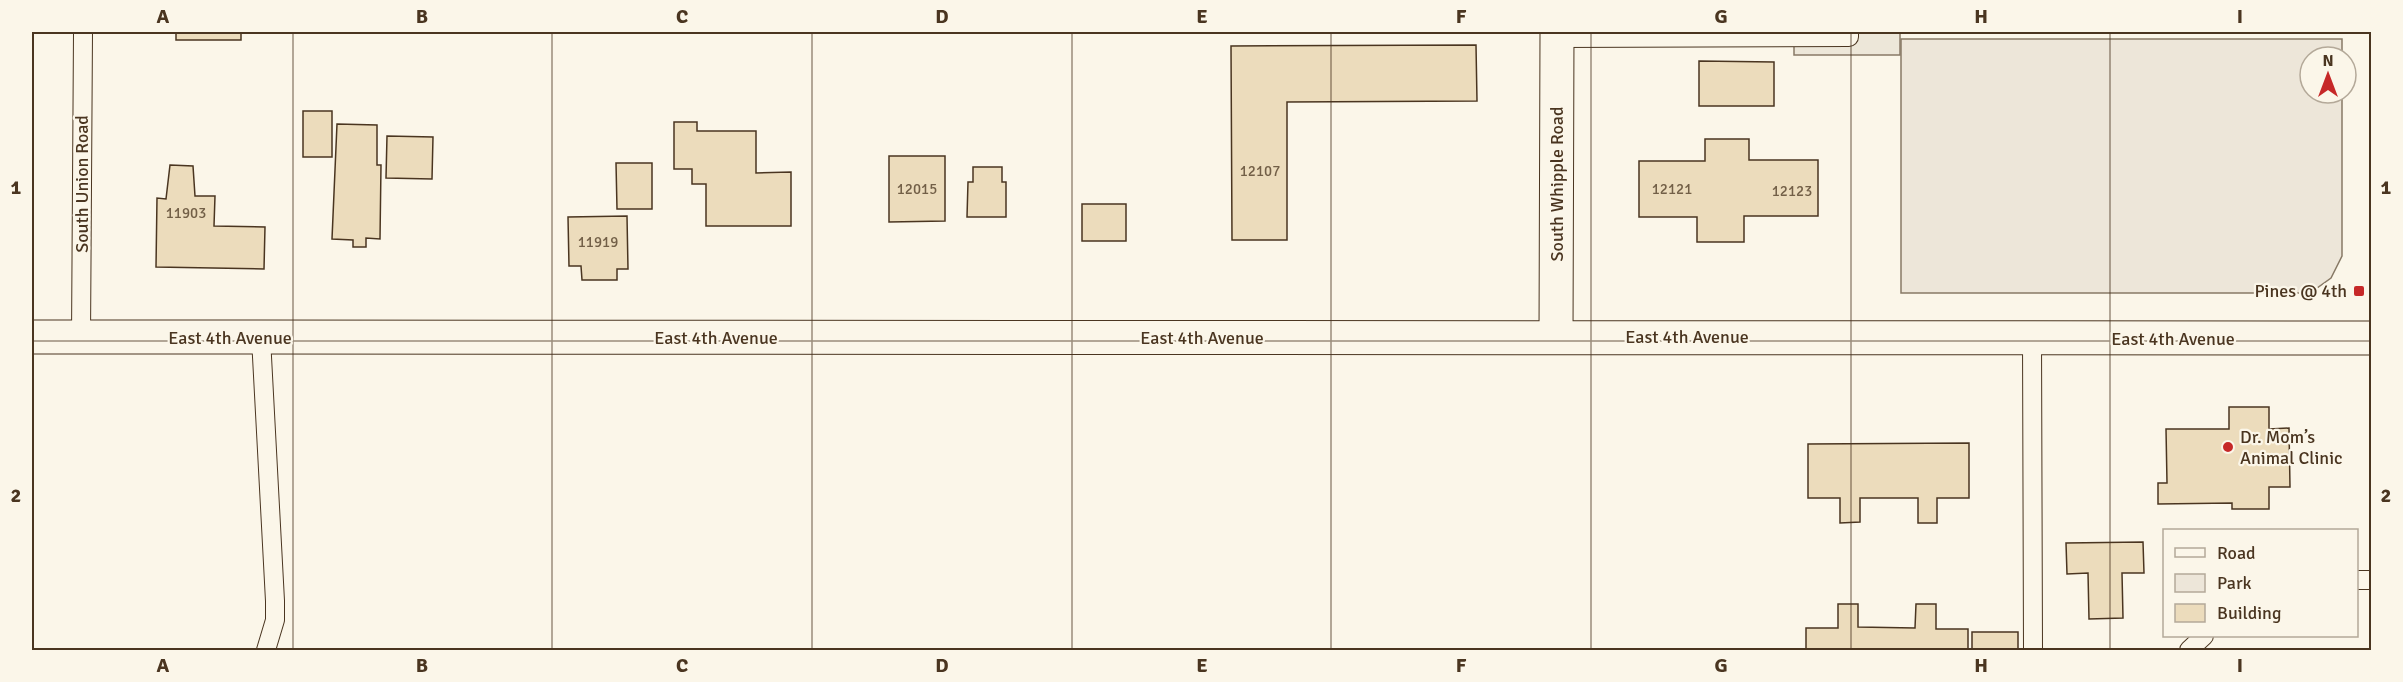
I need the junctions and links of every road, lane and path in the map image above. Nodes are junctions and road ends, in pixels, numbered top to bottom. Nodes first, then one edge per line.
1 (83, 32) edge
2 (1849, 32) edge
3 (1557, 35) edge
4 (32, 337) edge
5 (81, 337) junction
6 (1556, 337) junction
7 (261, 338) junction
8 (2032, 338) junction
9 (2372, 338) edge
10 (2203, 637) edge
11 (266, 651) edge
12 (2033, 651) edge
13 (2189, 651) edge

1 - 5 lane, South Union Road
2 - 3 lane
3 - 6 street, South Whipple Road
4 - 5 street, East 4th Avenue
5 - 7 street, East 4th Avenue
6 - 7 street, East 4th Avenue
6 - 8 street, East 4th Avenue
7 - 11 lane
8 - 9 street, East 4th Avenue
8 - 12 lane
10 - 13 lane

